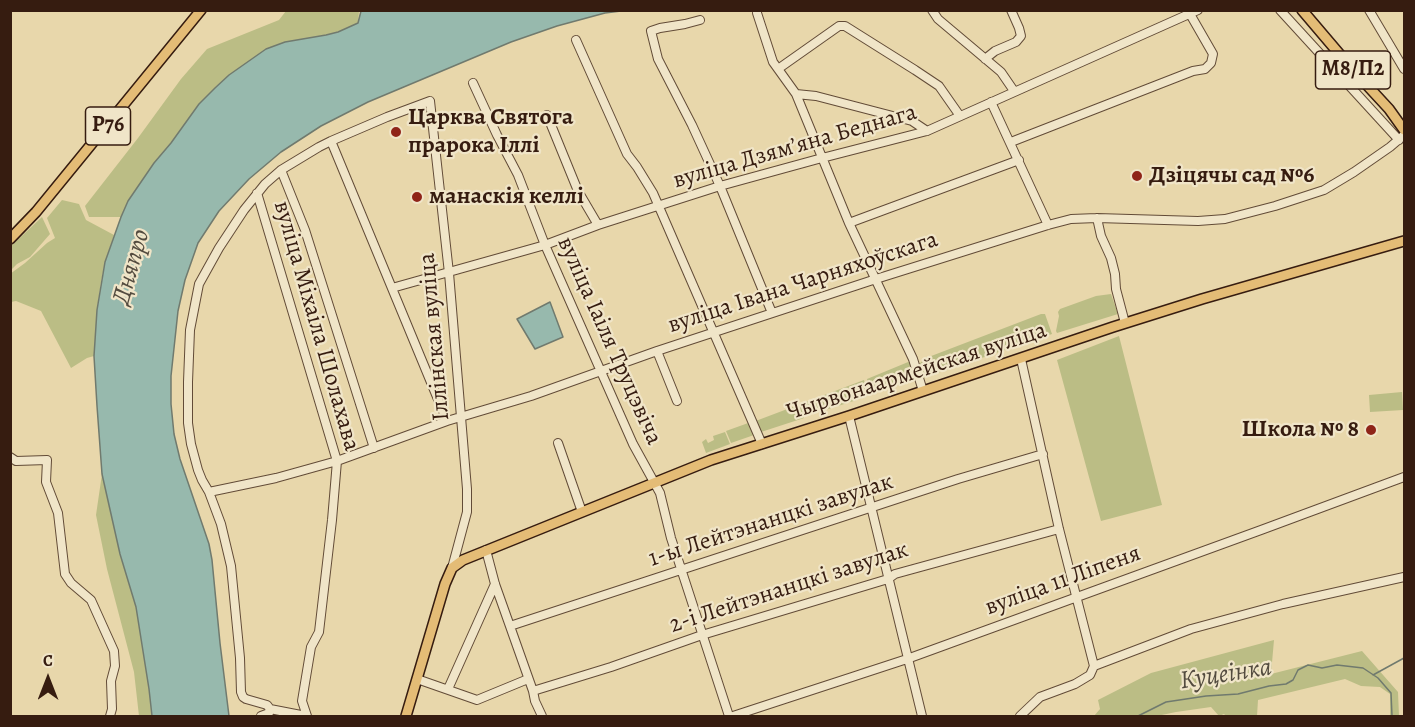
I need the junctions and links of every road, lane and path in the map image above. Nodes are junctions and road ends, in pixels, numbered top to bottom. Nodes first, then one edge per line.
1 (201, 10) edge
2 (932, 10) edge
3 (1011, 10) edge
4 (1280, 10) edge
5 (1302, 10) edge
6 (1369, 10) edge
7 (757, 13) dead end
8 (1189, 13) edge
9 (700, 20) dead end
10 (576, 40) dead end
11 (985, 59) junction
12 (778, 69) junction
13 (1404, 69) edge
14 (473, 83) dead end
15 (1014, 91) junction
16 (796, 94) junction
17 (991, 102) junction
18 (547, 115) dead end
19 (960, 116) junction
20 (927, 131) junction
21 (1403, 135) edge
22 (331, 141) junction
23 (1011, 142) junction
24 (822, 158) junction
25 (1019, 160) junction
26 (281, 170) junction
27 (720, 186) junction
28 (257, 193) junction
29 (658, 206) junction
30 (1097, 218) junction
31 (849, 223) junction
32 (598, 225) junction
33 (1048, 225) junction
34 (10, 238) edge
35 (1404, 241) edge
36 (545, 245) junction
37 (449, 273) junction
38 (876, 279) junction
39 (392, 288) junction
40 (772, 313) junction
41 (1125, 323) junction
42 (714, 333) junction
43 (657, 351) junction
44 (1021, 359) junction
45 (601, 372) junction
46 (923, 391) junction
47 (677, 401) dead end
48 (849, 416) junction
49 (462, 417) junction
50 (447, 421) junction
51 (558, 443) dead end
52 (762, 444) junction
53 (374, 448) junction
54 (1043, 454) junction
55 (10, 457) edge
56 (337, 461) junction
57 (1404, 477) edge
58 (654, 482) junction
59 (209, 492) junction
60 (872, 508) junction
61 (582, 512) junction
62 (1059, 529) junction
63 (486, 550) junction
64 (452, 568) junction
65 (682, 571) junction
66 (1404, 577) edge
67 (888, 579) junction
68 (495, 584) junction
69 (1077, 597) junction
70 (510, 626) junction
71 (702, 635) junction
72 (907, 659) junction
73 (1094, 666) junction
74 (417, 679) junction
75 (528, 679) junction
76 (448, 689) junction
77 (533, 691) junction
78 (270, 709) junction
79 (110, 717) edge
80 (261, 717) edge
81 (306, 717) edge
82 (406, 717) edge
83 (542, 717) edge
84 (731, 717) edge
85 (922, 717) edge
86 (1020, 717) edge

1 - 34 main road, Р76
2 - 11 street
3 - 11 street
4 - 21 street
5 - 21 main road, М8/П2
6 - 13 street
7 - 12 street
8 - 15 street, вуліца Дзямʼяна Беднага
8 - 23 street
9 - 27 street
10 - 29 street
11 - 15 street
12 - 16 street
12 - 19 street
14 - 36 street, вуліца Іаіля Труцэвіча
15 - 17 street, вуліца Дзямʼяна Беднага
16 - 20 street
16 - 24 street
17 - 19 street, вуліца Дзямʼяна Беднага
17 - 23 street
18 - 32 street
19 - 20 street, вуліца Дзямʼяна Беднага
20 - 24 street, вуліца Дзямʼяна Беднага
21 - 30 street, вуліца Івана Чарняхоўскага
22 - 26 street
22 - 37 street, Іллінская вуліца
22 - 39 street
23 - 25 street
24 - 27 street, вуліца Дзямʼяна Беднага
24 - 31 street
25 - 31 street
25 - 33 street
26 - 28 street
26 - 53 street
27 - 29 street, вуліца Дзямʼяна Беднага
27 - 40 street
28 - 56 street, вуліца Міхаіла Шолахава
28 - 59 street
29 - 32 street, вуліца Дзямʼяна Беднага
29 - 42 street
30 - 33 street, вуліца Івана Чарняхоўскага
30 - 41 street
31 - 38 street
32 - 36 street, вуліца Дзямʼяна Беднага
33 - 38 street, вуліца Івана Чарняхоўскага
35 - 41 main road, Чырвонаармейская вуліца
36 - 37 street, вуліца Дзямʼяна Беднага
36 - 45 street, вуліца Іаіля Труцэвіча
37 - 39 street, вуліца Дзямʼяна Беднага
37 - 49 street, Іллінская вуліца
38 - 40 street, вуліца Івана Чарняхоўскага
38 - 46 street
39 - 50 street
40 - 42 street, вуліца Івана Чарняхоўскага
41 - 44 main road, Чырвонаармейская вуліца
42 - 43 street, вуліца Івана Чарняхоўскага
42 - 52 street
43 - 45 street, вуліца Івана Чарняхоўскага
43 - 47 street
44 - 46 main road, Чырвонаармейская вуліца
44 - 54 street
45 - 49 street, вуліца Івана Чарняхоўскага
45 - 58 street, вуліца Іаіля Труцэвіча
46 - 48 main road, Чырвонаармейская вуліца
48 - 52 main road, Чырвонаармейская вуліца
48 - 60 street
49 - 50 street, вуліца Івана Чарняхоўскага
49 - 64 street, Іллінская вуліца
50 - 53 street, вуліца Івана Чарняхоўскага
51 - 61 street
52 - 58 main road, Чырвонаармейская вуліца
53 - 56 street, вуліца Івана Чарняхоўскага
54 - 60 street, 1-ы Лейтэнанцкі завулак
54 - 62 street
55 - 79 street
56 - 59 street, вуліца Івана Чарняхоўскага
56 - 81 street, вуліца Міхаіла Шолахава
57 - 69 street, вуліца 11 Ліпеня
58 - 61 main road, Чырвонаармейская вуліца
58 - 65 street, вуліца Іаіля Труцэвіча
59 - 78 street
60 - 65 street, 1-ы Лейтэнанцкі завулак
60 - 67 street
61 - 63 main road, Чырвонаармейская вуліца
62 - 67 street, 2-і Лейтэнанцкі завулак
62 - 69 street
63 - 64 main road, Чырвонаармейская вуліца
63 - 68 street
64 - 74 main road
65 - 70 street, 1-ы Лейтэнанцкі завулак
65 - 71 street, вуліца Іаіля Труцэвіча
66 - 73 street
67 - 71 street, 2-і Лейтэнанцкі завулак
67 - 72 street
68 - 70 street
68 - 76 street
69 - 72 street, вуліца 11 Ліпеня
69 - 73 street
70 - 75 street
71 - 77 street, 2-і Лейтэнанцкі завулак
71 - 84 street, вуліца Іаіля Труцэвіча
72 - 84 street, вуліца 11 Ліпеня
72 - 85 street
73 - 86 street
74 - 76 street
74 - 82 main road
75 - 76 street
75 - 77 street
77 - 83 street
78 - 80 street
78 - 81 street

